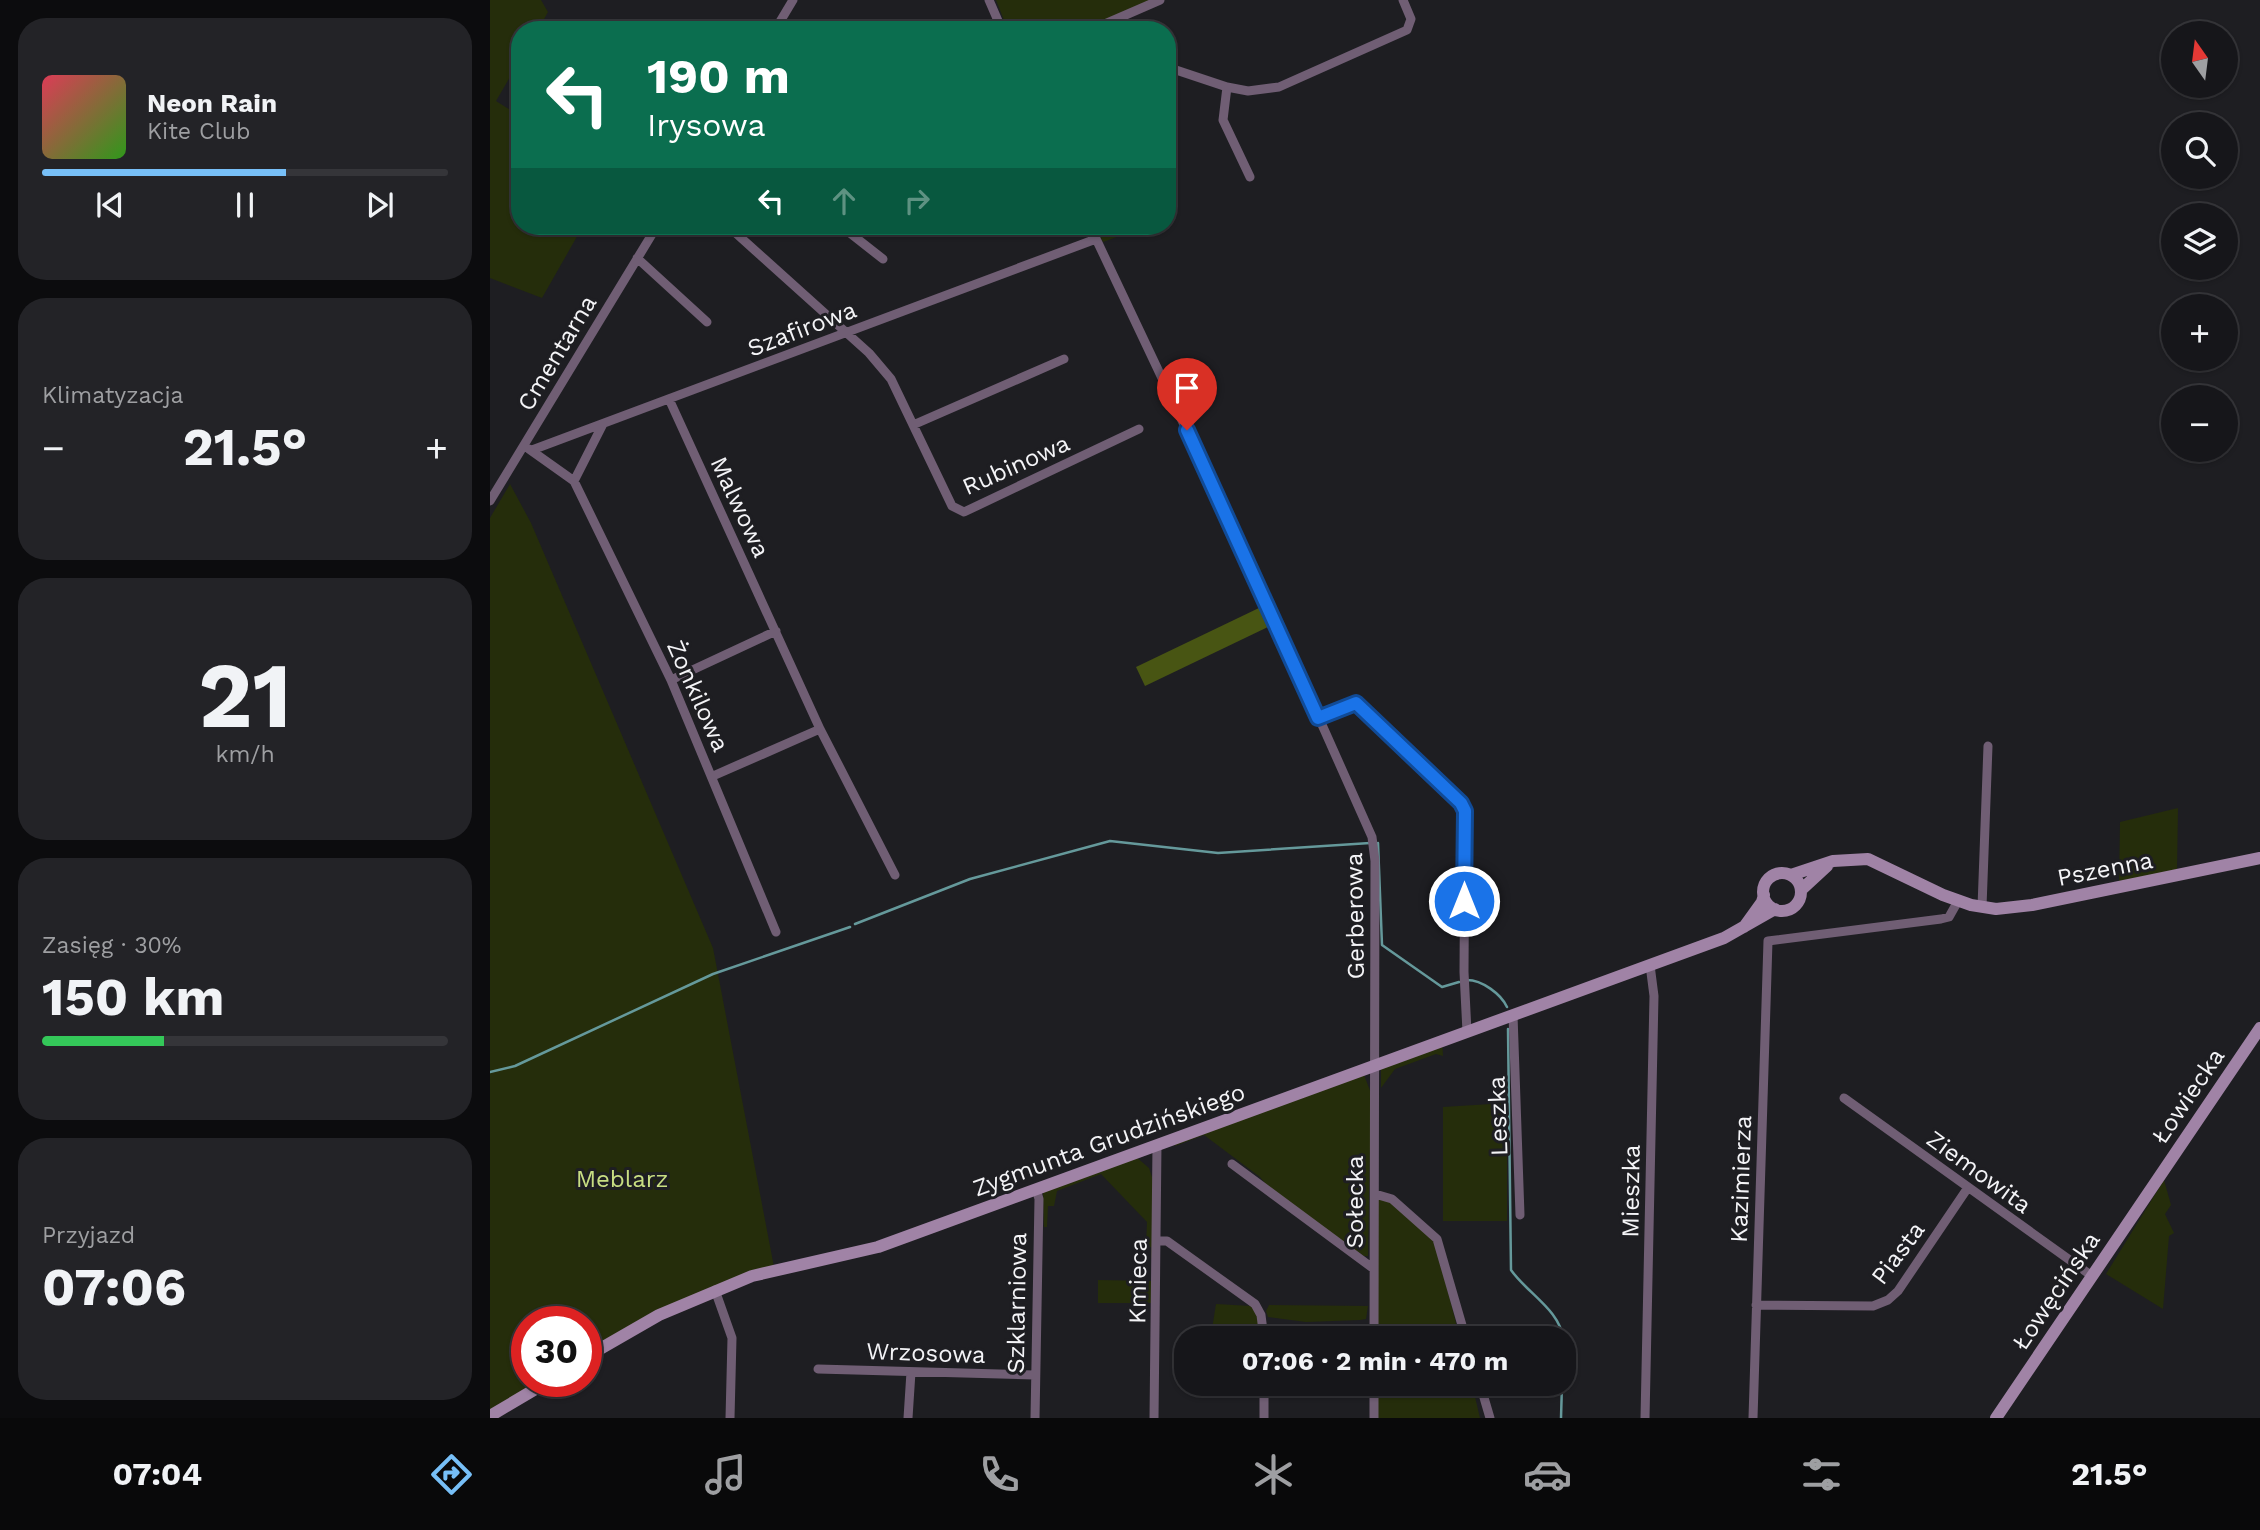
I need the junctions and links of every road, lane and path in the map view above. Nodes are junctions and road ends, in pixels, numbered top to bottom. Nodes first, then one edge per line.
1 (793, 0) edge
2 (989, 0) edge
3 (1160, 0) edge
4 (1403, 0) edge
5 (780, 21) edge
6 (998, 21) edge
7 (1112, 21) edge
8 (1176, 69) edge
9 (1227, 87) junction
10 (1250, 177) dead end
11 (651, 235) edge
12 (738, 235) edge
13 (852, 235) edge
14 (1094, 235) edge
15 (1096, 239) junction
16 (637, 258) junction
17 (883, 260) dead end
18 (707, 322) dead end
19 (845, 333) junction
20 (1064, 359) dead end
21 (669, 399) junction
22 (603, 424) junction
23 (913, 425) junction
24 (1139, 429) dead end
25 (528, 448) junction
26 (573, 481) junction
27 (490, 500) edge
28 (776, 631) junction
29 (671, 680) junction
30 (1318, 718) junction
31 (820, 729) junction
32 (1988, 746) dead end
33 (713, 776) junction
34 (2260, 858) edge
35 (1833, 861) junction
36 (895, 875) dead end
37 (1791, 875) junction
38 (1801, 891) junction
39 (1764, 895) junction
40 (1958, 901) junction
41 (1982, 907) junction
42 (1775, 909) junction
43 (1742, 930) junction
44 (776, 932) dead end
45 (1650, 965) junction
46 (1513, 1015) junction
47 (2260, 1028) edge
48 (1467, 1032) junction
49 (1375, 1066) junction
50 (1844, 1098) dead end
51 (1157, 1145) junction
52 (1232, 1164) dead end
53 (2151, 1187) joint
54 (1036, 1189) junction
55 (1967, 1189) junction
56 (1375, 1194) junction
57 (1520, 1215) dead end
58 (1158, 1241) junction
59 (1374, 1269) junction
60 (2092, 1276) junction
61 (715, 1290) junction
62 (1756, 1305) junction
63 (1262, 1326) edge
64 (1374, 1326) edge
65 (1462, 1326) edge
66 (602, 1348) edge
67 (818, 1369) dead end
68 (911, 1372) junction
69 (1034, 1375) junction
70 (1264, 1396) edge
71 (1374, 1396) edge
72 (1484, 1396) edge
73 (525, 1397) edge
74 (499, 1415) edge
75 (730, 1418) edge
76 (908, 1418) edge
77 (1035, 1418) edge
78 (1154, 1418) edge
79 (1264, 1418) edge
80 (1374, 1418) edge
81 (1490, 1418) edge
82 (1645, 1418) edge
83 (1754, 1418) edge
84 (1996, 1418) edge

1 - 5 street
2 - 6 street
3 - 7 street
4 - 9 street
8 - 9 street
9 - 10 street
11 - 16 street, Cmentarna
12 - 19 street, Rubinowa
13 - 17 street
14 - 15 street, Gerberowa
15 - 19 street, Szafirowa
15 - 30 street, Gerberowa
16 - 18 street
16 - 25 street, Cmentarna
19 - 21 street, Szafirowa
19 - 23 street, Rubinowa
20 - 23 street
21 - 22 street, Szafirowa
21 - 28 street, Malwowa
22 - 25 street, Szafirowa
22 - 26 street
23 - 24 street, Rubinowa
25 - 26 street, Żonkilowa
25 - 27 street, Cmentarna
26 - 29 street, Żonkilowa
28 - 29 street
28 - 31 street, Malwowa
29 - 33 street, Żonkilowa
30 - 48 street
30 - 49 street, Gerberowa
31 - 33 street
31 - 36 street, Malwowa
32 - 41 street
33 - 44 street, Żonkilowa
34 - 41 street, Pszenna
35 - 37 street, Pszenna
35 - 38 street
35 - 40 street, Pszenna
37 - 38 street
37 - 39 street, Pszenna
38 - 42 street
39 - 42 street
39 - 43 street, Pszenna
40 - 41 street, Pszenna
40 - 62 street, Kazimierza
42 - 43 street
43 - 45 street
45 - 46 street, Zygmunta Grudzińskiego
45 - 82 street, Mieszka
46 - 48 street, Zygmunta Grudzińskiego
46 - 57 street, Leszka
47 - 53 street, Łowiecka
48 - 49 street, Zygmunta Grudzińskiego
49 - 51 street, Zygmunta Grudzińskiego
49 - 56 street, Sołecka
50 - 55 street, Ziemowita
51 - 54 street, Zygmunta Grudzińskiego
51 - 58 street, Kmieca
52 - 59 street
53 - 60 street, Łowęcińska
54 - 61 street, Zygmunta Grudzińskiego
54 - 69 street, Szklarniowa
55 - 60 street, Ziemowita
55 - 62 street, Piasta
56 - 59 street, Sołecka
56 - 65 street
58 - 63 street
58 - 78 street, Kmieca
59 - 64 street, Sołecka
60 - 84 street, Łowęcińska
61 - 66 street, Zygmunta Grudzińskiego
61 - 75 street
62 - 83 street, Kazimierza
67 - 68 street, Wrzosowa
68 - 69 street, Wrzosowa
68 - 76 street
69 - 77 street, Szklarniowa
70 - 79 street
71 - 80 street
72 - 81 street
73 - 74 street

